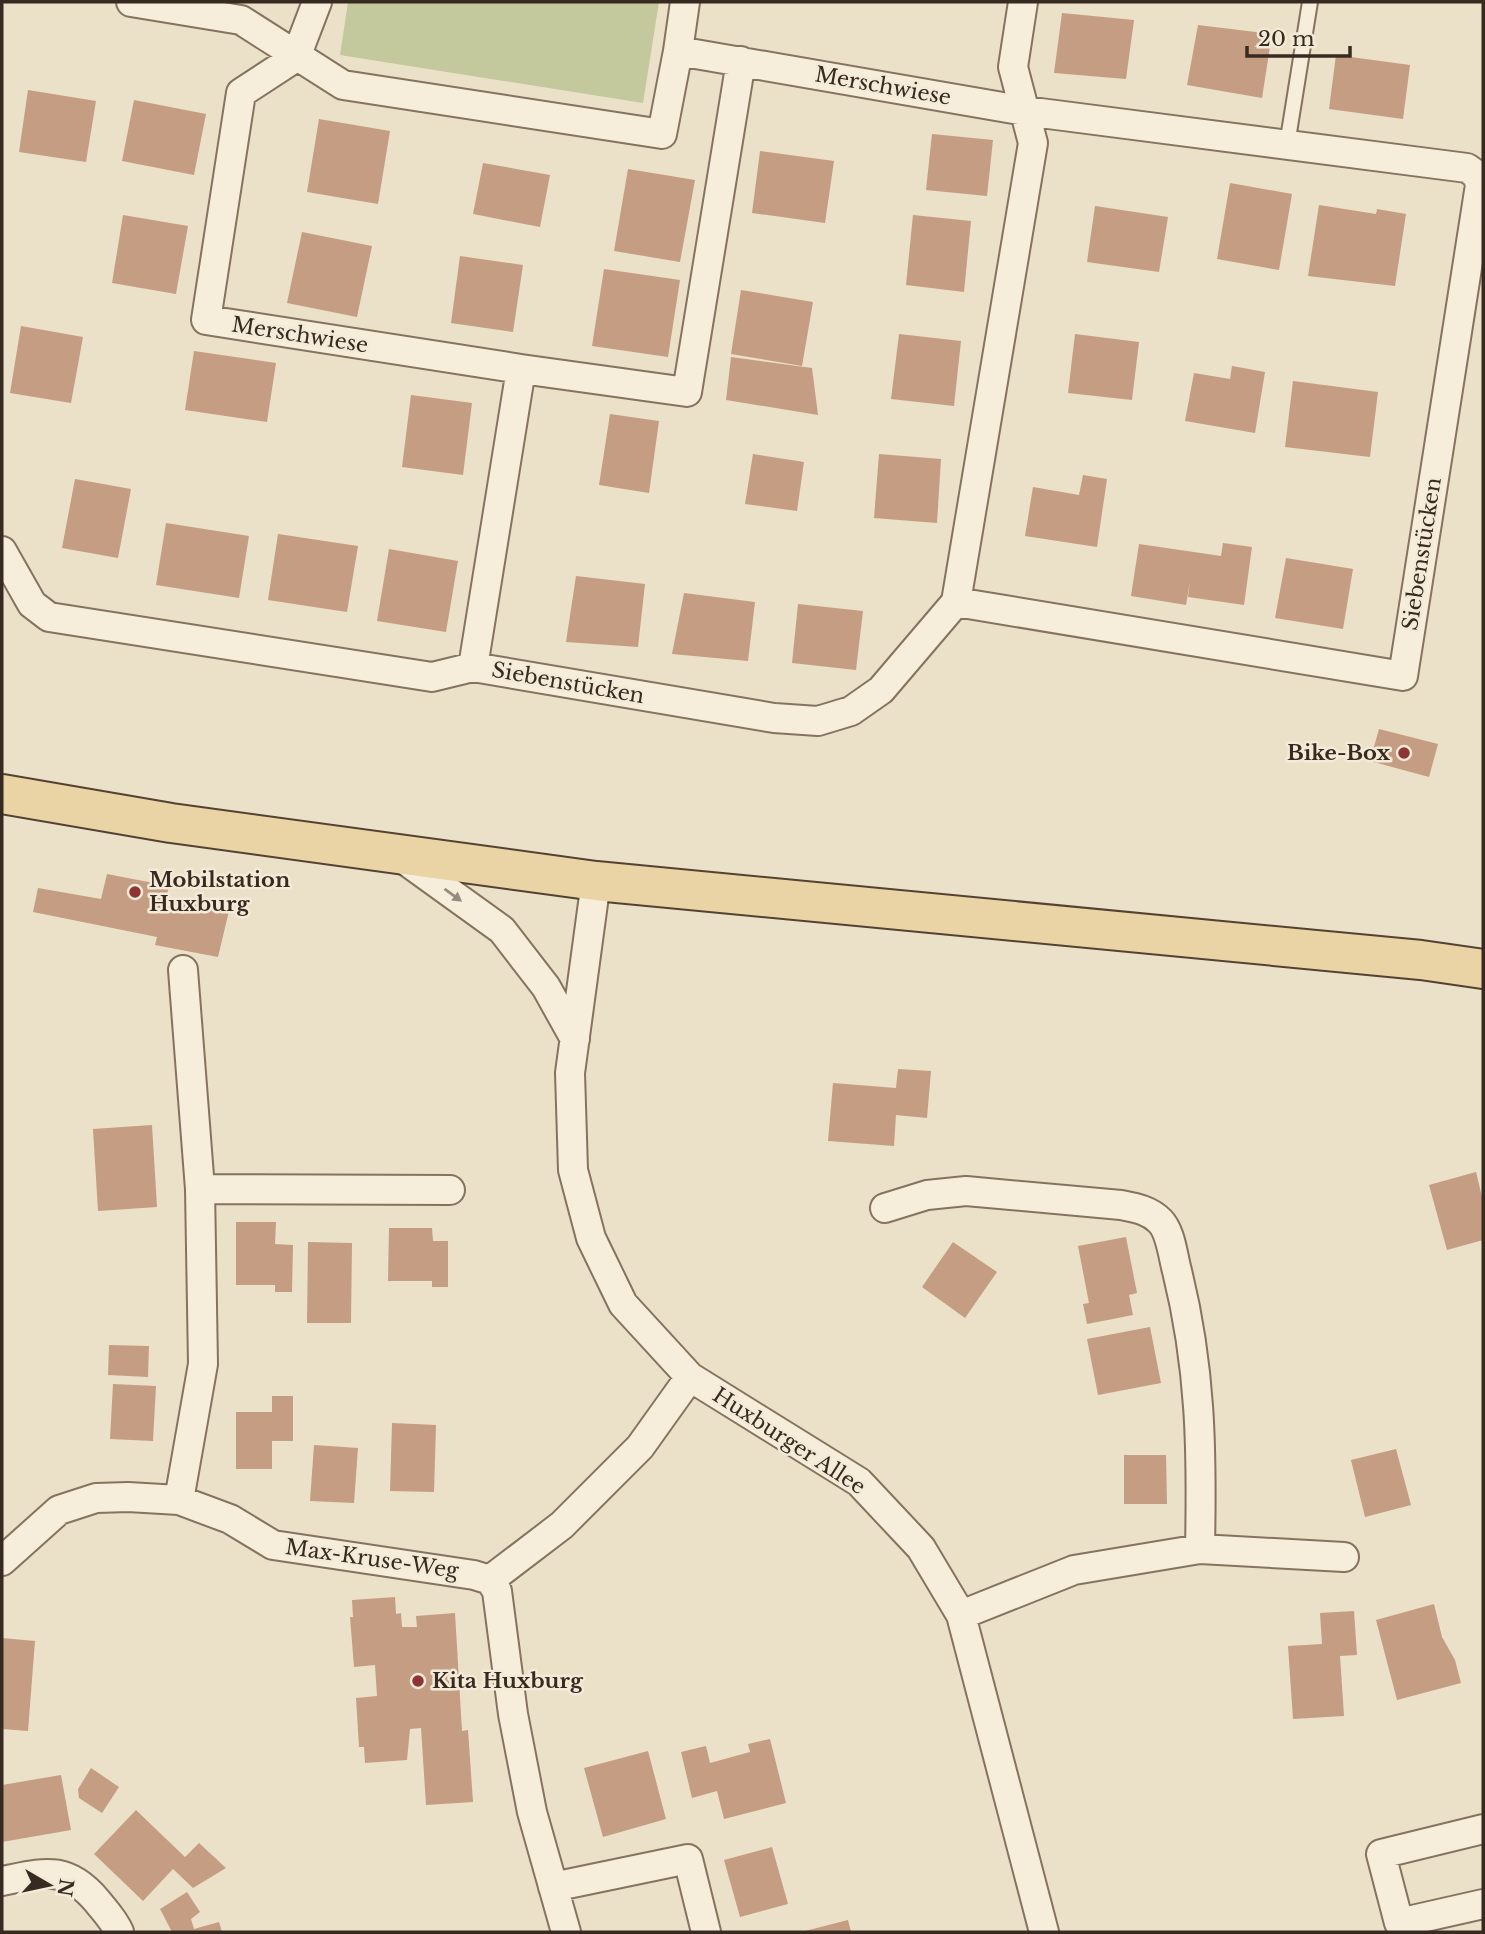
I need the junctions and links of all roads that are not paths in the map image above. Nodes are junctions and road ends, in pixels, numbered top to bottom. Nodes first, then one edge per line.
1 (131, 2) edge
2 (317, 2) edge
3 (685, 2) edge
4 (1023, 2) edge
5 (1310, 2) edge
6 (678, 51) junction
7 (296, 57) junction
8 (741, 61) junction
9 (1025, 111) junction
10 (1287, 145) junction
11 (521, 369) junction
12 (2, 551) edge
13 (956, 602) junction
14 (473, 667) junction
15 (2, 794) edge
16 (398, 855) junction
17 (596, 881) junction
18 (1483, 969) edge
19 (183, 970) dead end
20 (575, 1039) junction
21 (200, 1189) junction
22 (450, 1190) dead end
23 (885, 1208) dead end
24 (690, 1377) junction
25 (179, 1500) junction
26 (1200, 1549) junction
27 (1344, 1557) dead end
28 (2, 1561) edge
29 (490, 1580) junction
30 (961, 1615) junction
31 (1483, 1829) edge
32 (2, 1881) edge
33 (553, 1887) junction
34 (1483, 1904) edge
35 (119, 1932) edge
36 (566, 1932) edge
37 (706, 1932) edge
38 (1044, 1932) edge

1 - 7 street
2 - 7 street
3 - 6 street
4 - 9 street
5 - 10 lane
6 - 7 street
6 - 8 street, Merschwiese
7 - 11 street, Merschwiese
8 - 9 street, Merschwiese
8 - 11 street, Merschwiese
9 - 10 street, Siebenstücken
9 - 13 street
10 - 13 street, Siebenstücken
11 - 14 street
12 - 14 street, Siebenstücken
13 - 14 street, Siebenstücken
15 - 16 main road
16 - 17 main road
16 -> 20 street
17 - 18 main road
17 - 20 street, Huxburger Allee
19 - 21 street
20 - 24 street, Huxburger Allee
21 - 22 street
21 - 25 street
23 - 26 street
24 - 29 street
24 - 30 street, Huxburger Allee
25 - 28 street, Max-Kruse-Weg
25 - 29 street, Max-Kruse-Weg
26 - 27 street
26 - 30 street
29 - 33 street
30 - 38 street, Huxburger Allee
31 - 34 street
32 - 35 street
33 - 36 street
33 - 37 street

